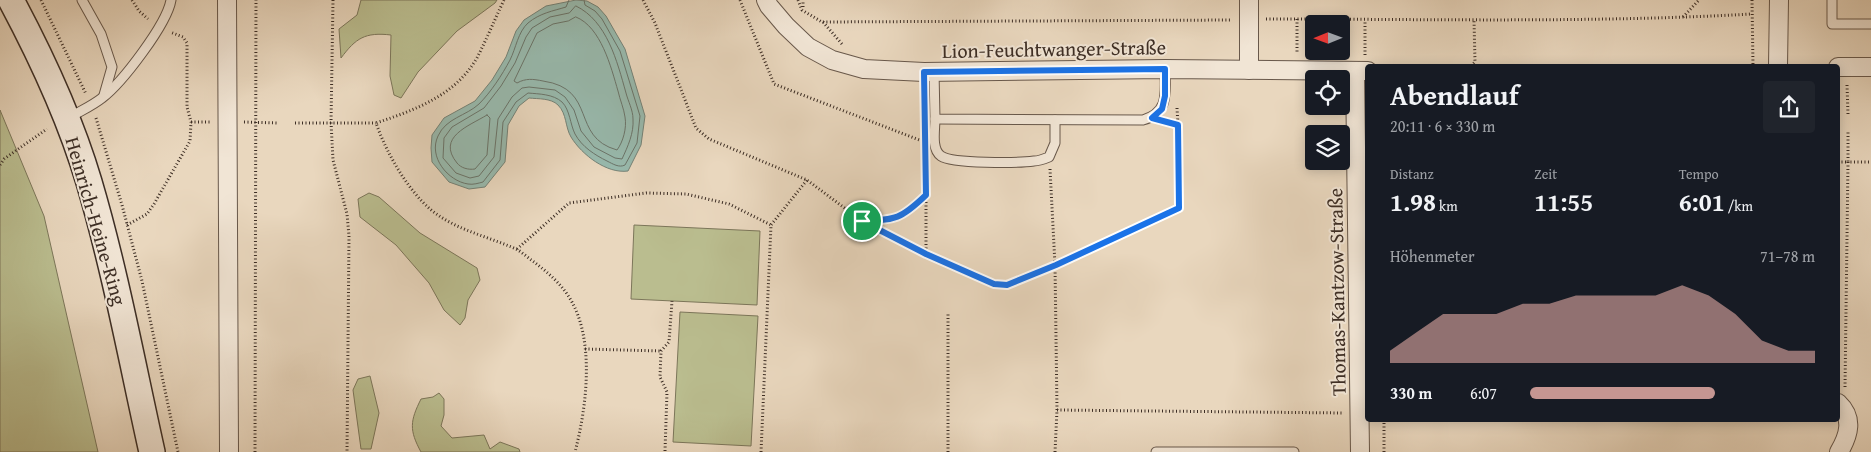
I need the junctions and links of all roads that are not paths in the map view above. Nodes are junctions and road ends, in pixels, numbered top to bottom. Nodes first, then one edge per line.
1 (11, 0) edge
2 (82, 0) edge
3 (171, 0) edge
4 (227, 0) edge
5 (766, 0) edge
6 (1249, 0) edge
7 (1779, 0) edge
8 (1832, 0) edge
9 (1871, 24) edge
10 (1778, 64) edge
11 (1843, 67) edge
12 (1871, 67) edge
13 (1165, 69) junction
14 (1249, 70) junction
15 (1363, 71) edge
16 (934, 72) junction
17 (104, 97) junction
18 (935, 119) junction
19 (1056, 120) junction
20 (61, 122) junction
21 (1362, 404) edge
22 (1841, 406) edge
23 (152, 452) edge
24 (230, 452) edge
25 (1156, 452) edge
26 (1242, 452) edge
27 (1294, 452) edge
28 (1360, 452) edge
29 (1839, 452) edge

1 - 20 main road, Heinrich-Heine-Ring
2 - 17 lane
3 - 17 lane
4 - 24 street
5 - 16 street, Lion-Feuchtwanger-Straße
6 - 14 street
7 - 10 street
8 - 9 lane
11 - 12 street
13 - 14 street, Lion-Feuchtwanger-Straße
13 - 16 street, Lion-Feuchtwanger-Straße
13 - 19 lane
14 - 15 street, Lion-Feuchtwanger-Straße
15 - 21 street, Thomas-Kantzow-Straße
16 - 18 lane
17 - 20 lane
18 - 19 lane
18 - 19 lane
20 - 23 main road, Heinrich-Heine-Ring
21 - 28 street, Thomas-Kantzow-Straße
22 - 29 street
25 - 26 lane
26 - 27 lane

